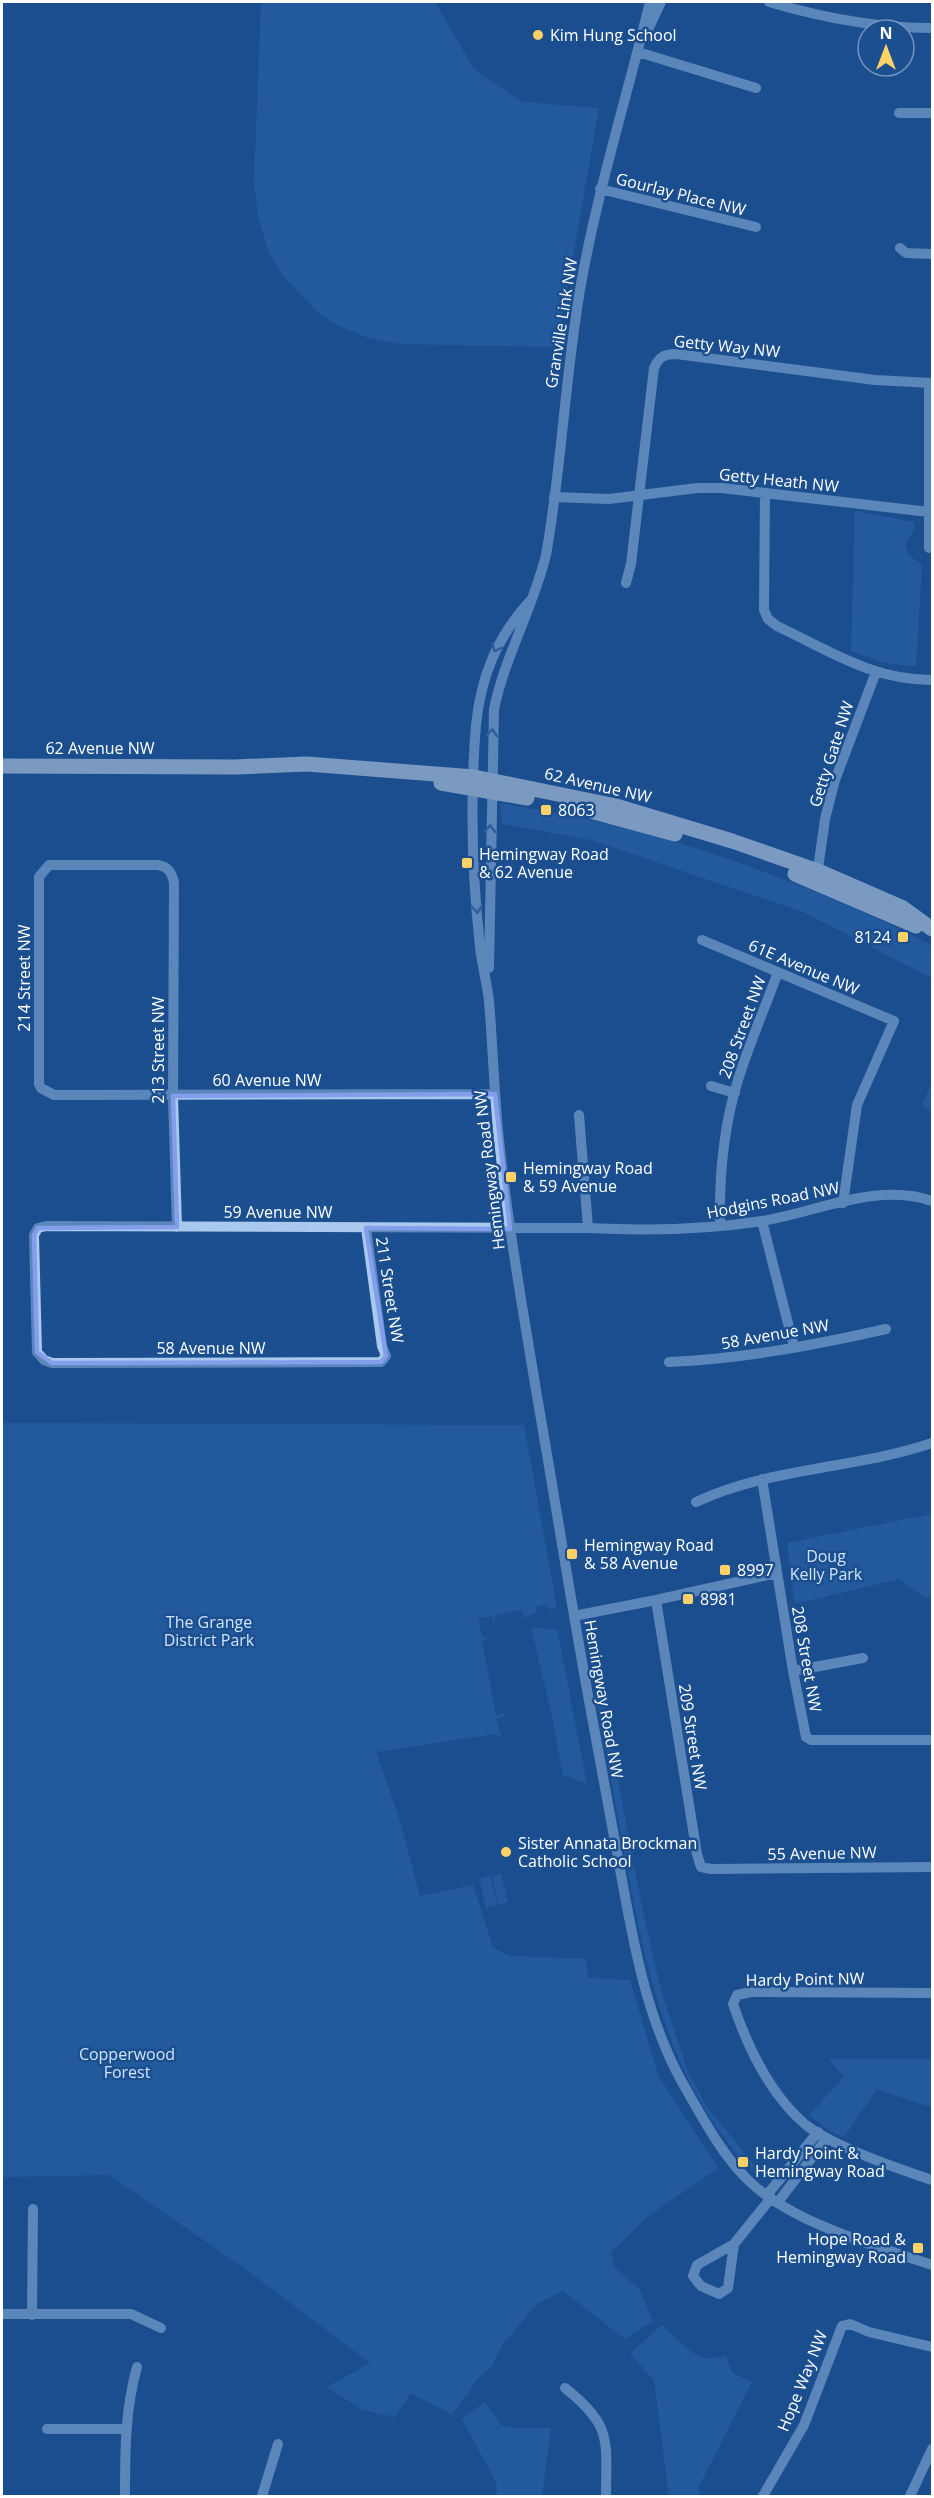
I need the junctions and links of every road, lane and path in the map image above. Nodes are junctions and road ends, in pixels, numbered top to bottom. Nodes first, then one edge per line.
1 (650, 2) edge
2 (661, 2) edge
3 (769, 2) edge
4 (933, 28) edge
5 (638, 52) junction
6 (756, 88) dead end
7 (899, 113) dead end
8 (933, 113) edge
9 (600, 189) junction
10 (756, 227) dead end
11 (900, 248) dead end
12 (933, 254) edge
13 (931, 384) edge
14 (765, 493) junction
15 (638, 496) junction
16 (554, 497) junction
17 (929, 512) junction
18 (929, 548) dead end
19 (626, 583) dead end
20 (530, 601) junction
21 (876, 672) junction
22 (933, 680) edge
23 (2, 755) edge
24 (2, 766) edge
25 (38, 766) junction
26 (474, 783) junction
27 (491, 786) junction
28 (44, 868) joint
29 (817, 877) junction
30 (933, 931) edge
31 (702, 940) dead end
32 (778, 972) junction
33 (488, 993) junction
34 (711, 1086) dead end
35 (41, 1088) joint
36 (735, 1093) junction
37 (495, 1094) junction
38 (173, 1096) junction
39 (579, 1115) dead end
40 (933, 1201) edge
41 (843, 1203) junction
42 (762, 1221) junction
43 (720, 1226) junction
44 (177, 1227) junction
45 (366, 1228) junction
46 (588, 1228) junction
47 (510, 1229) junction
48 (886, 1329) dead end
49 (794, 1347) junction
50 (37, 1352) joint
51 (386, 1356) joint
52 (669, 1362) dead end
53 (933, 1443) edge
54 (762, 1479) junction
55 (696, 1502) dead end
56 (777, 1573) junction
57 (656, 1600) junction
58 (574, 1616) junction
59 (863, 1658) dead end
60 (793, 1671) junction
61 (933, 1740) edge
62 (933, 1867) edge
63 (711, 1869) joint
64 (933, 1993) edge
65 (823, 2135) junction
66 (931, 2178) edge
67 (772, 2199) junction
68 (33, 2209) dead end
69 (734, 2244) junction
70 (933, 2265) edge
71 (2, 2314) edge
72 (32, 2315) junction
73 (161, 2328) dead end
74 (932, 2349) edge
75 (137, 2367) dead end
76 (566, 2388) dead end
77 (47, 2429) dead end
78 (125, 2429) junction
79 (278, 2444) dead end
80 (933, 2449) edge
81 (124, 2496) edge
82 (262, 2496) edge
83 (606, 2496) edge
84 (763, 2496) edge
85 (910, 2496) edge

1 - 5 street, Granville Link NW
2 - 5 street, Granville Link NW
3 - 4 street
5 - 6 street
5 - 9 street, Granville Link NW
7 - 8 street
9 - 10 street, Gourlay Place NW
9 - 16 street, Granville Link NW
11 - 12 street
13 - 15 street, Getty Way NW
13 - 17 street
14 - 15 street, Getty Heath NW
14 - 17 street, Getty Heath NW
14 - 21 street
15 - 16 street, Getty Heath NW
15 - 19 street
16 - 20 street, Granville Link NW
17 - 18 street
20 -> 26 street, Granville Link NW
27 -> 20 street, Granville Link NW
21 - 22 street
21 - 29 street, Getty Gate NW
23 - 25 main road
24 - 25 main road, 62 Avenue NW
25 - 26 main road, 62 Avenue NW
26 - 27 main road, 62 Avenue NW
26 -> 33 street, Hemingway Road NW
27 - 29 main road, 62 Avenue NW
33 -> 27 street, Hemingway Road NW
28 - 35 street, 214 Street NW
28 - 38 street, 213 Street NW
29 - 30 main road, 62 Avenue NW
31 - 32 street, 61E Avenue NW
32 - 36 street, 208 Street NW
32 - 41 street, 61E Avenue NW
33 - 37 street, Hemingway Road NW
34 - 36 street, 208 Street NW
35 - 38 street, 60 Avenue NW
36 - 43 street, 208 Street NW
37 - 38 street, 60 Avenue NW
37 - 47 street, Hemingway Road NW
38 - 44 street, 213 Street NW
39 - 46 street
40 - 41 street, Hodgins Road NW
41 - 42 street, Hodgins Road NW
42 - 43 street, Hodgins Road NW
42 - 49 street
43 - 46 street, Hodgins Road NW
44 - 45 street, 59 Avenue NW
44 - 50 street, 59 Avenue NW
45 - 47 street, 59 Avenue NW
45 - 51 street, 211 Street NW
46 - 47 street, Hodgins Road NW
47 - 58 street, Hemingway Road NW
48 - 49 street, 58 Avenue NW
49 - 52 street, 58 Avenue NW
50 - 51 street, 58 Avenue NW
53 - 54 street
54 - 55 street
54 - 56 street, 208 Street NW
56 - 57 street
56 - 60 street, 208 Street NW
57 - 58 street
57 - 63 street, 209 Street NW
58 - 67 street, Hemingway Road NW
59 - 60 street
60 - 61 street, 208 Street NW
62 - 63 street, 55 Avenue NW
64 - 65 street, Hardy Point NW
65 - 66 street
65 - 67 street
67 - 69 street
67 - 70 street, Hemingway Road NW
68 - 72 street
69 - 69 street
71 - 72 street
72 - 73 street
74 - 84 street, Hope Way NW
75 - 78 street
76 - 83 street
77 - 78 street
78 - 81 street
79 - 82 street
80 - 85 street

